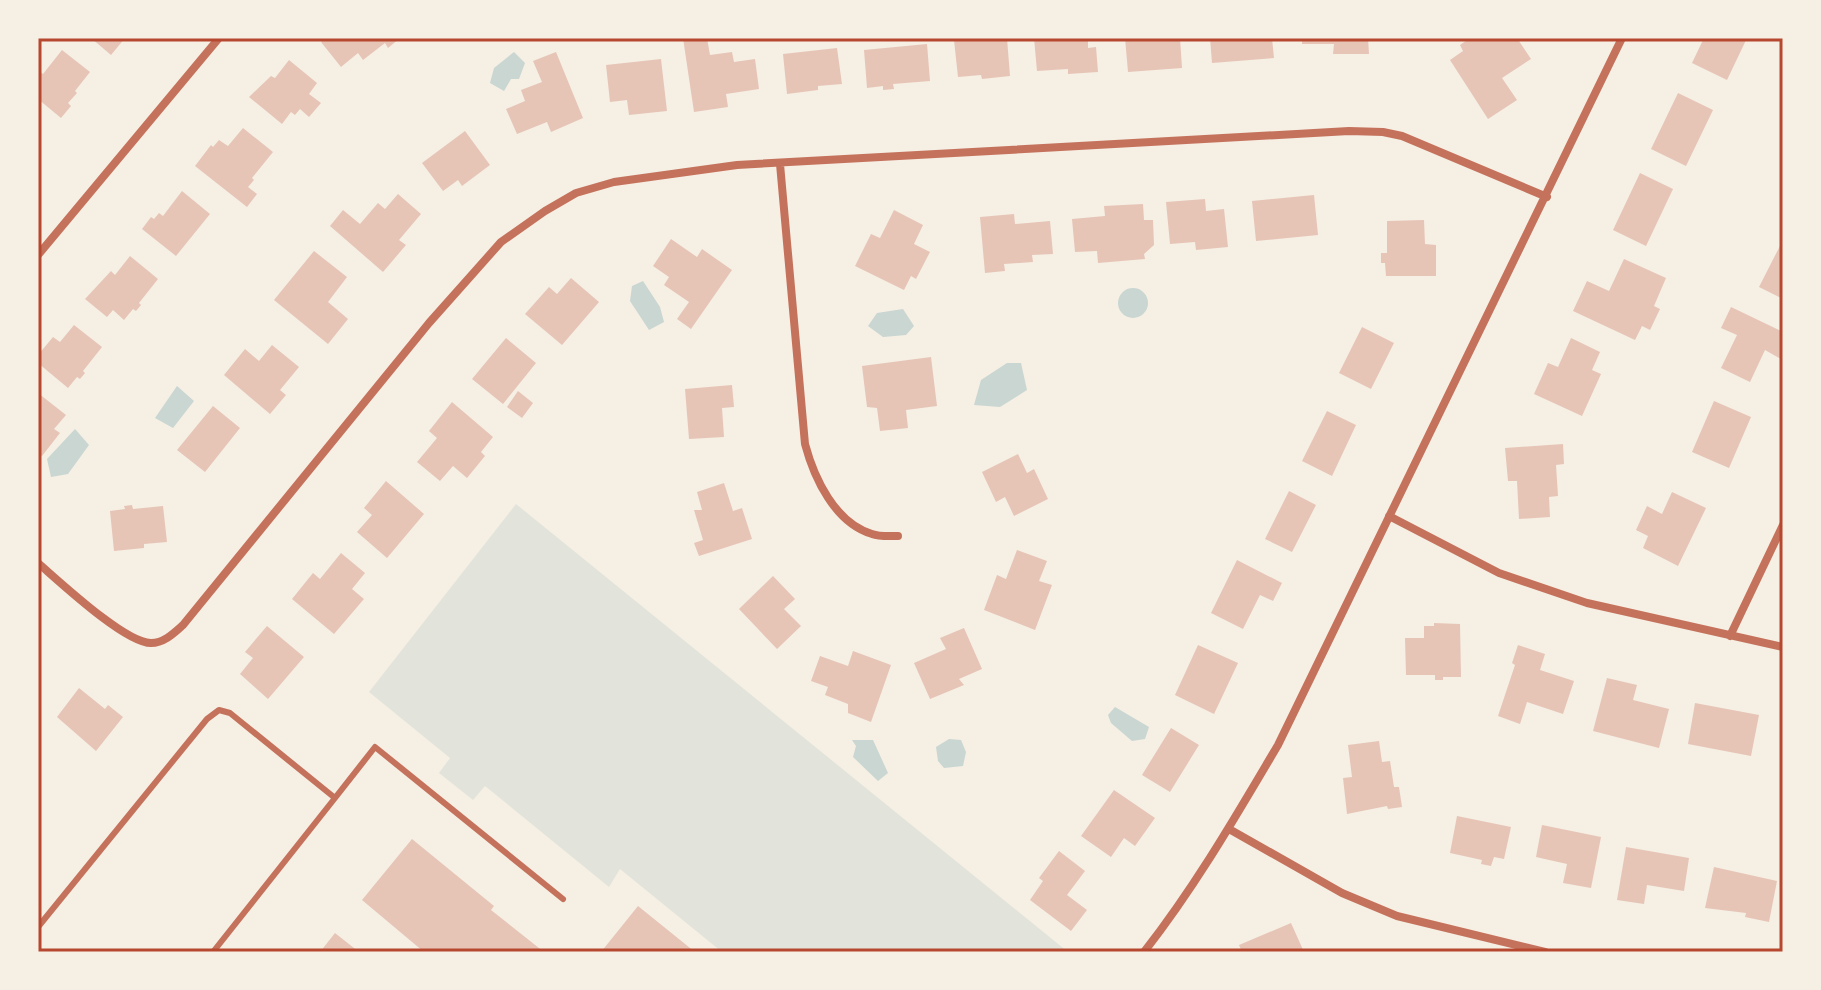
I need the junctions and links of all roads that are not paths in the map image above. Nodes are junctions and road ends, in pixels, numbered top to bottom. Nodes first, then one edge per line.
1 (219, 38) edge
2 (1622, 38) edge
3 (780, 164) junction
4 (1547, 197) junction
5 (38, 255) edge
6 (1389, 516) junction
7 (1783, 525) edge
8 (898, 536) dead end
9 (38, 563) edge
10 (1730, 636) junction
11 (1783, 647) edge
12 (335, 798) junction
13 (1229, 829) junction
14 (563, 899) dead end
15 (38, 927) edge
16 (213, 952) edge
17 (1144, 952) edge
18 (1545, 952) edge

1 - 5 street
2 - 4 street
3 - 4 street
3 - 8 street
3 - 9 street
4 - 6 street
6 - 10 street
6 - 13 street
7 - 10 street
10 - 11 street
12 - 14 lane
12 - 15 lane
12 - 16 lane
13 - 17 street
13 - 18 street

